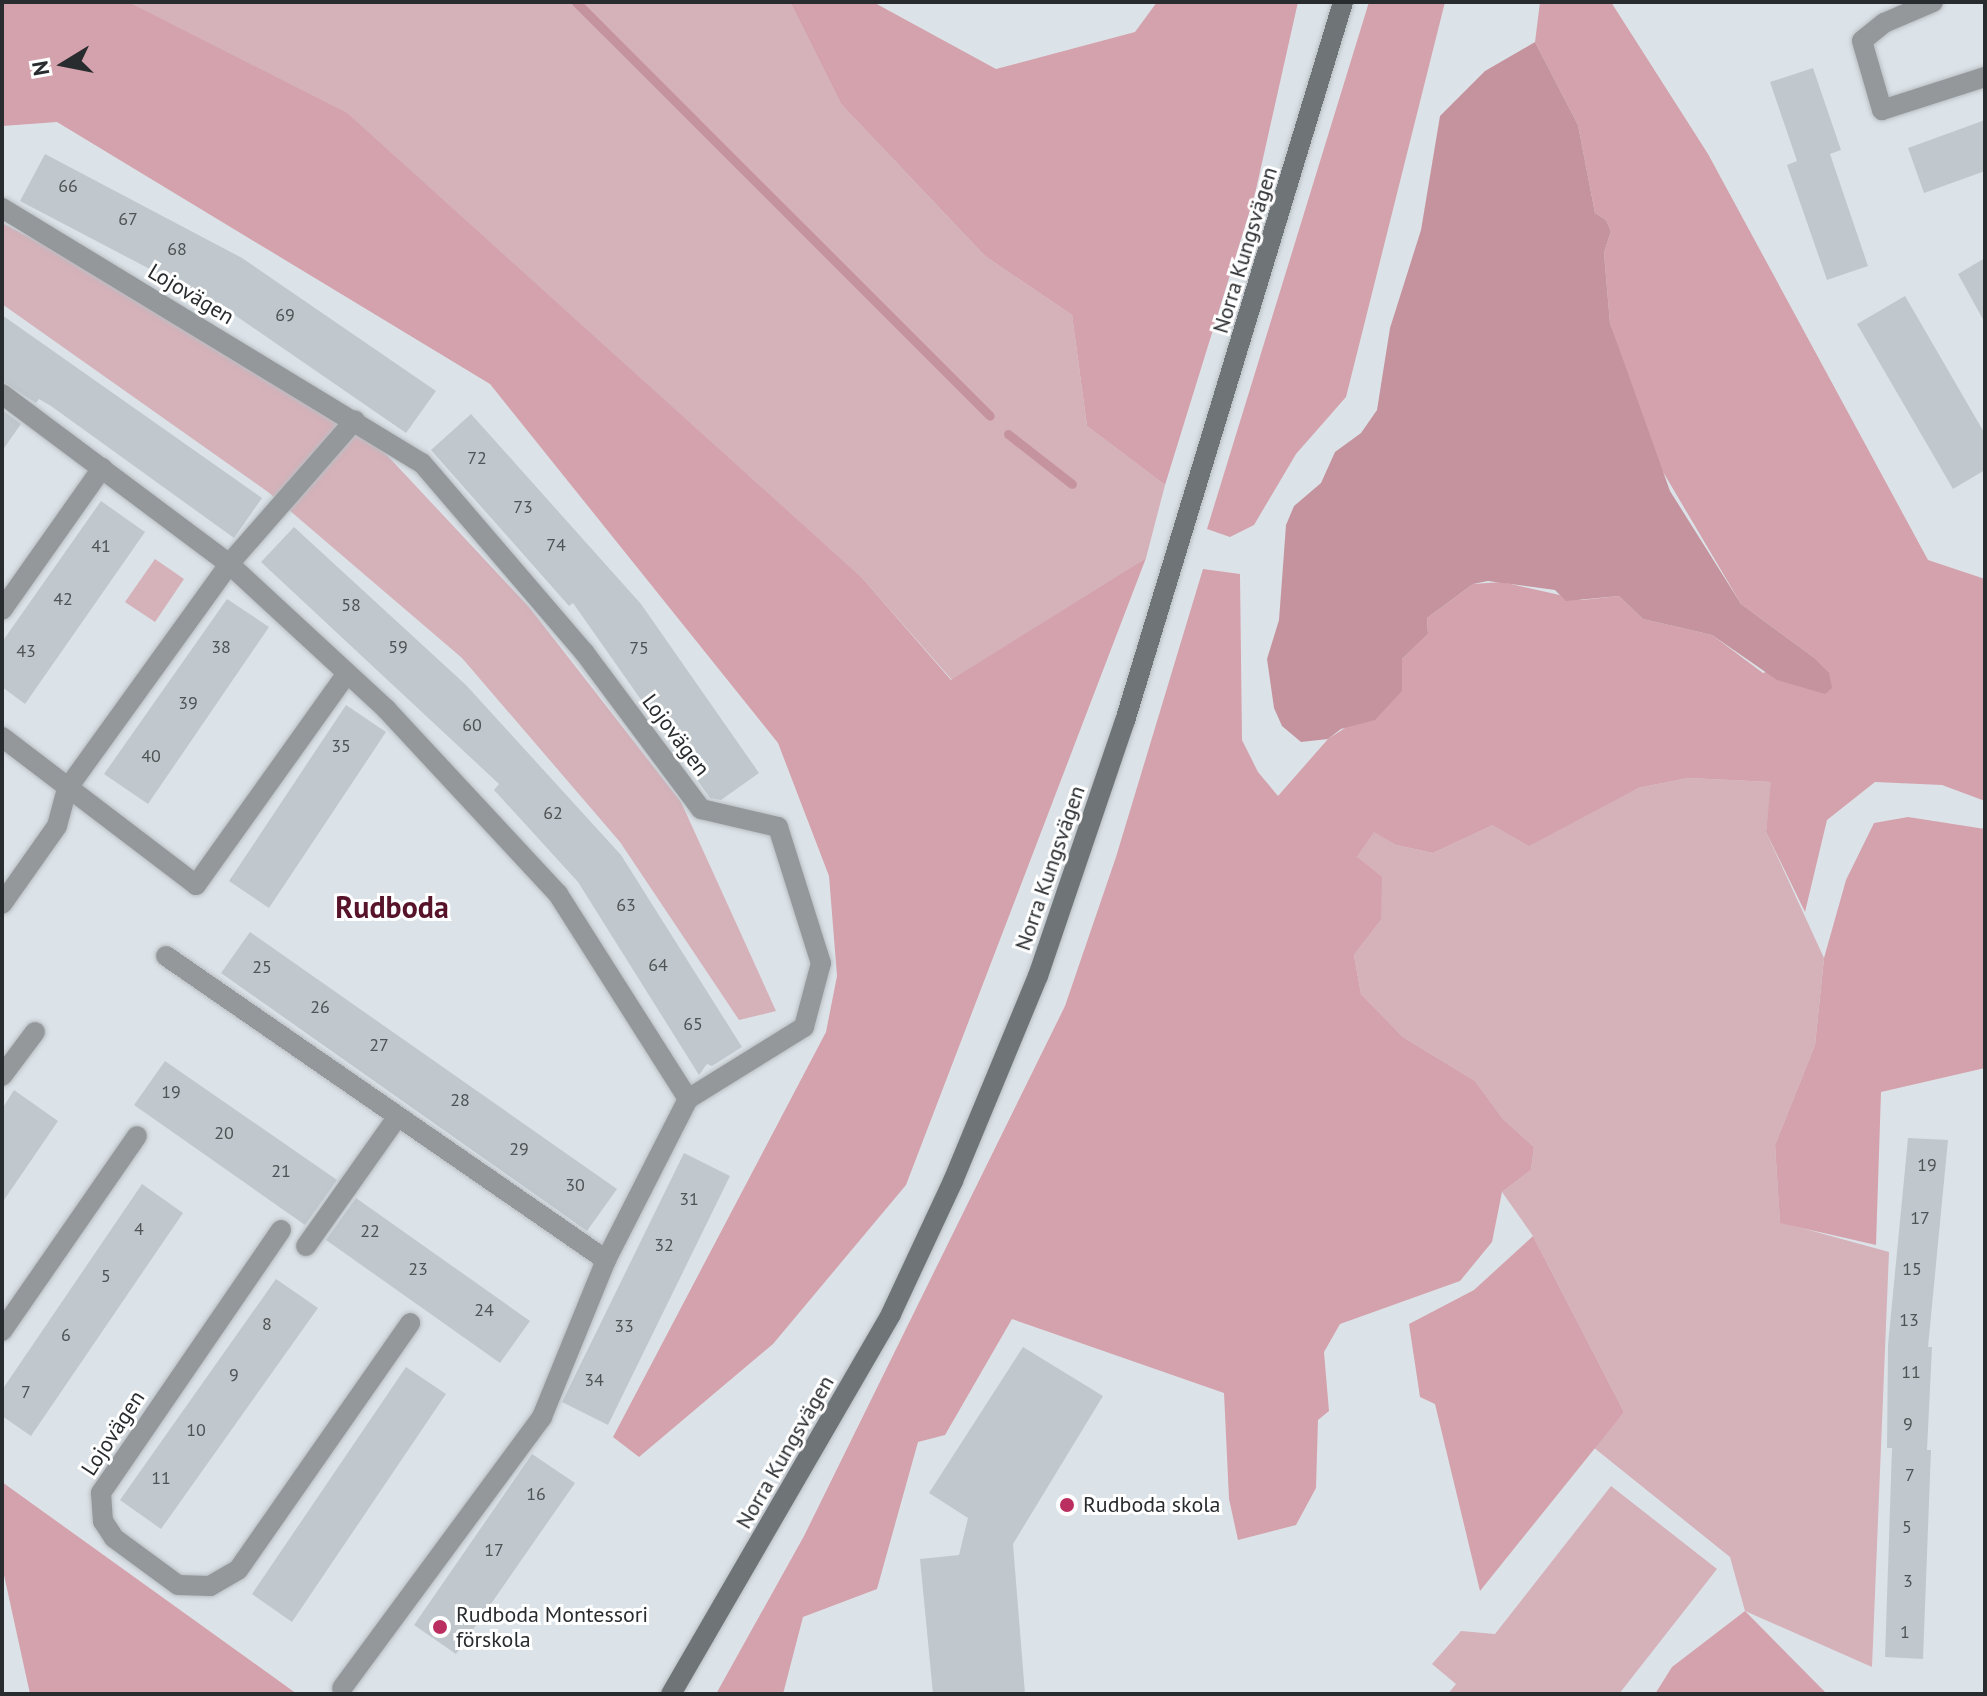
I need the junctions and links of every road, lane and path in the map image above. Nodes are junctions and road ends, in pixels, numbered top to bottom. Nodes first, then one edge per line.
1 (1343, 2) edge
2 (1933, 2) edge
3 (1985, 77) edge
4 (2, 208) edge
5 (2, 394) edge
6 (355, 420) junction
7 (102, 468) junction
8 (229, 564) junction
9 (2, 610) edge
10 (347, 673) junction
11 (2, 737) edge
12 (67, 789) junction
13 (2, 904) edge
14 (166, 956) dead end
15 (35, 1032) dead end
16 (2, 1076) edge
17 (688, 1099) junction
18 (396, 1119) junction
19 (137, 1136) dead end
20 (281, 1230) dead end
21 (306, 1246) dead end
22 (606, 1260) junction
23 (410, 1323) dead end
24 (2, 1331) edge
25 (342, 1688) dead end
26 (671, 1694) edge

1 - 26 main road, Norra Kungsvägen
2 - 3 street
4 - 6 street, Lojovägen
5 - 7 street
6 - 8 street
6 - 17 street, Lojovägen
7 - 8 street
7 - 9 street
8 - 10 street
8 - 12 street
10 - 12 street
10 - 17 street
11 - 12 street
12 - 13 street
14 - 18 street
15 - 16 street
17 - 22 street
18 - 21 street
18 - 22 street
19 - 24 street
20 - 23 street, Lojovägen
22 - 25 street

